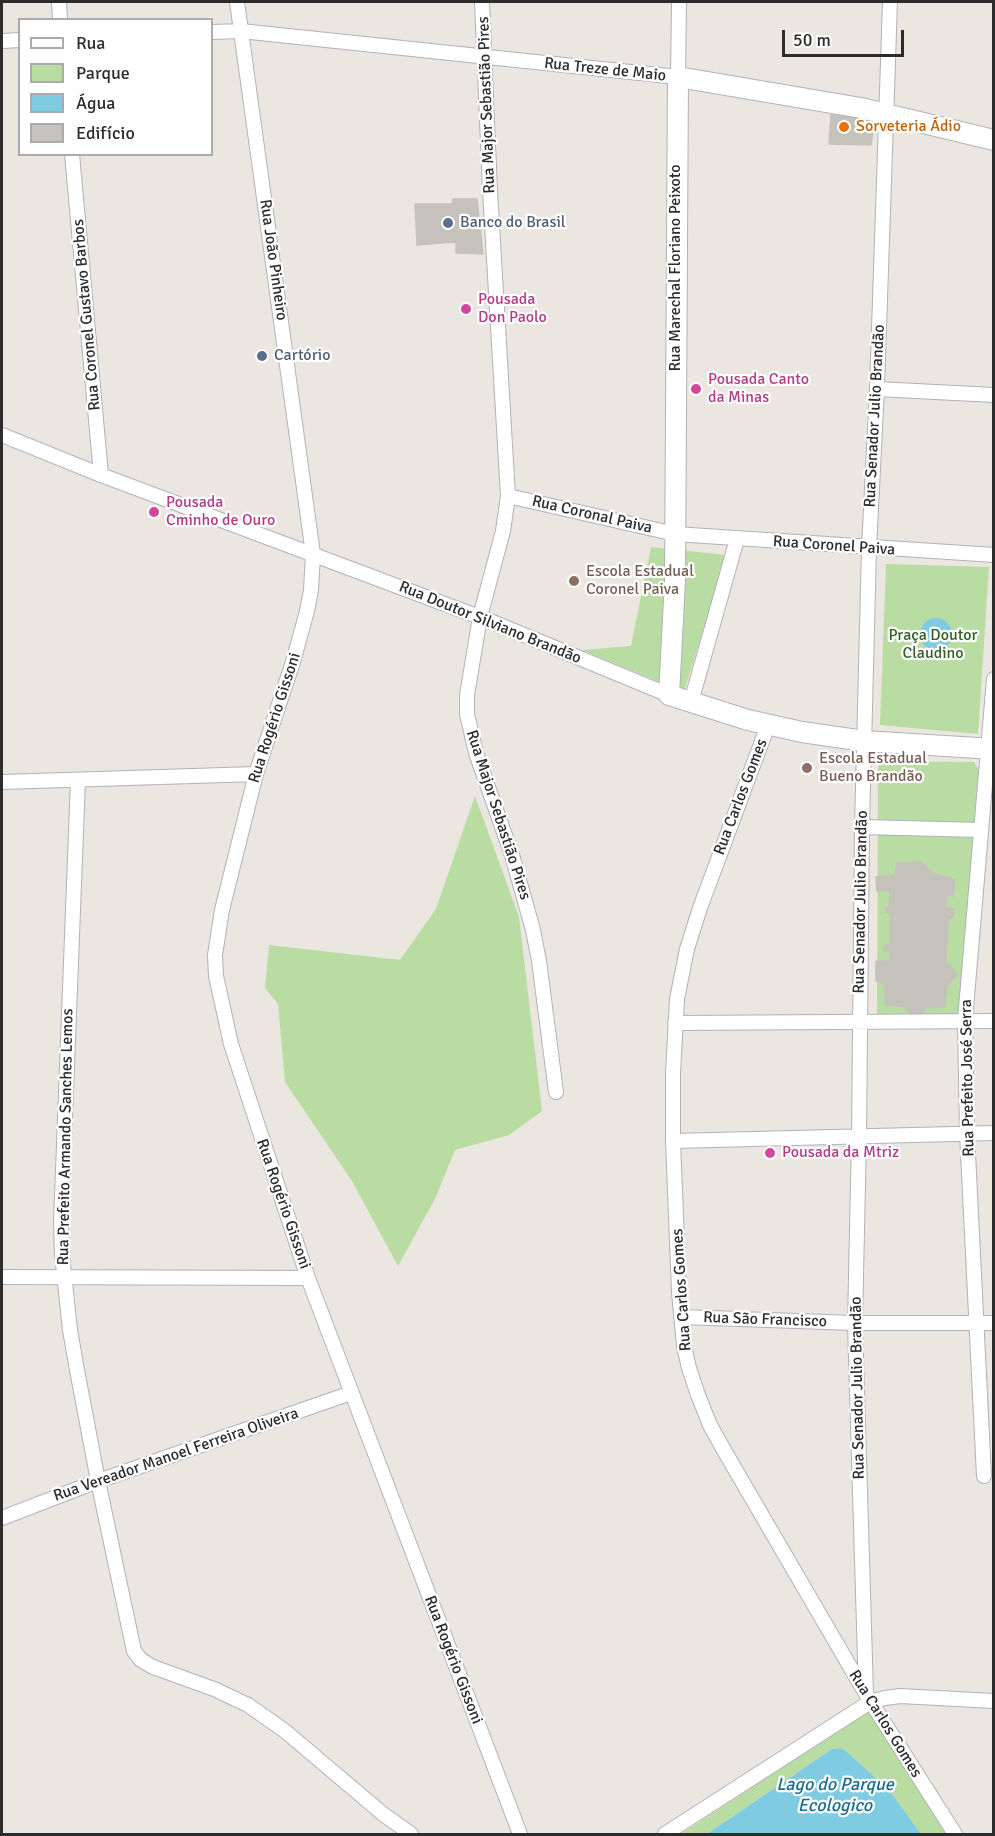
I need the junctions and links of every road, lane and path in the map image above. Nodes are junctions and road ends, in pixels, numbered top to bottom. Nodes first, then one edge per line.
1 (59, 2) edge
2 (237, 2) edge
3 (482, 2) edge
4 (679, 2) edge
5 (890, 2) edge
6 (60, 18) edge
7 (241, 31) junction
8 (213, 32) edge
9 (18, 40) edge
10 (2, 41) edge
11 (485, 57) junction
12 (678, 77) junction
13 (886, 114) junction
14 (993, 140) edge
15 (72, 156) edge
16 (877, 389) junction
17 (993, 395) edge
18 (2, 435) edge
19 (101, 475) junction
20 (508, 496) junction
21 (675, 534) junction
22 (737, 539) junction
23 (869, 548) junction
24 (313, 554) junction
25 (993, 555) edge
26 (480, 617) junction
27 (993, 680) edge
28 (669, 695) junction
29 (690, 702) junction
30 (768, 725) junction
31 (864, 741) junction
32 (990, 749) edge
33 (256, 774) junction
34 (78, 780) junction
35 (2, 782) edge
36 (862, 827) junction
37 (981, 830) junction
38 (965, 1020) junction
39 (860, 1021) junction
40 (993, 1021) edge
41 (675, 1023) junction
42 (556, 1092) dead end
43 (967, 1133) junction
44 (993, 1133) edge
45 (859, 1137) junction
46 (673, 1141) junction
47 (2, 1277) edge
48 (308, 1278) junction
49 (64, 1279) junction
50 (681, 1317) junction
51 (855, 1323) junction
52 (978, 1323) junction
53 (993, 1323) edge
54 (351, 1393) junction
55 (987, 1408) edge
56 (984, 1476) dead end
57 (98, 1481) junction
58 (2, 1518) edge
59 (868, 1698) junction
60 (993, 1701) edge
61 (411, 1834) edge
62 (520, 1834) edge
63 (665, 1834) edge
64 (955, 1834) edge

1 - 6 street
2 - 7 street, Rua João Pinheiro
3 - 11 street, Rua Major Sebastião Pires
4 - 12 street, Rua Marechal Floriano Peixoto
5 - 13 street, Rua Senador Julio Brandão
7 - 8 street, Rua Treze de Maio
7 - 11 street, Rua Treze de Maio
7 - 24 street, Rua João Pinheiro
9 - 10 street
11 - 12 street, Rua Treze de Maio
11 - 20 street, Rua Major Sebastião Pires
12 - 13 street, Rua Treze de Maio
12 - 21 street, Rua Marechal Floriano Peixoto
13 - 14 street, Rua Treze de Maio
13 - 16 street, Rua Senador Julio Brandão
15 - 19 street, Rua Coronel Gustavo Barbos
16 - 17 street
16 - 23 street, Rua Senador Julio Brandão
18 - 19 street, Rua Doutor Silviano Brandão
19 - 24 street, Rua Doutor Silviano Brandão
20 - 21 street, Rua Coronal Paiva
20 - 26 street, Rua Major Sebastião Pires
21 - 22 street, Rua Coronel Paiva
21 - 28 street, Rua Marechal Floriano Peixoto
22 - 23 street, Rua Coronel Paiva
22 - 29 street
23 - 25 street, Rua Coronel Paiva
23 - 31 street, Rua Senador Julio Brandão
24 - 26 street, Rua Doutor Silviano Brandão
24 - 33 street, Rua Rogério Gissoni
26 - 28 street, Rua Doutor Silviano Brandão
26 - 42 street, Rua Major Sebastião Pires
27 - 32 street, Rua Prefeito José Serra
28 - 29 street, Rua Doutor Silviano Brandão
29 - 30 street, Rua Doutor Silviano Brandão
30 - 31 street, Rua Doutor Silviano Brandão
30 - 41 street, Rua Carlos Gomes
31 - 32 street, Rua Doutor Silviano Brandão
31 - 36 street, Rua Senador Julio Brandão
32 - 37 street, Rua Prefeito José Serra
33 - 34 street
33 - 48 street, Rua Rogério Gissoni
34 - 35 street
34 - 49 street, Rua Prefeito Armando Sanches Lemos
36 - 37 street
36 - 39 street, Rua Senador Julio Brandão
37 - 38 street, Rua Prefeito José Serra
38 - 39 street
38 - 40 street
38 - 43 street, Rua Prefeito José Serra
39 - 41 street
39 - 45 street, Rua Senador Julio Brandão
41 - 46 street, Rua Carlos Gomes
43 - 44 street
43 - 45 street
43 - 52 street, Rua Prefeito José Serra
45 - 46 street
45 - 51 street, Rua Senador Julio Brandão
46 - 50 street, Rua Carlos Gomes
47 - 49 street
48 - 49 street
48 - 54 street, Rua Rogério Gissoni
49 - 57 street, Rua Prefeito Armando Sanches Lemos
50 - 51 street, Rua São Francisco
50 - 59 street, Rua Carlos Gomes
51 - 52 street, Rua São Francisco
51 - 59 street, Rua Senador Julio Brandão
52 - 53 street, Rua São Francisco
52 - 55 street, Rua Prefeito José Serra
54 - 57 street, Rua Vereador Manoel Ferreira Oliveira
54 - 62 street, Rua Rogério Gissoni
55 - 56 street, Rua Prefeito José Serra
57 - 58 street, Rua Vereador Manoel Ferreira Oliveira
57 - 61 street, Rua Prefeito Armando Sanches Lemos
59 - 60 street
59 - 63 street
59 - 64 street, Rua Carlos Gomes

